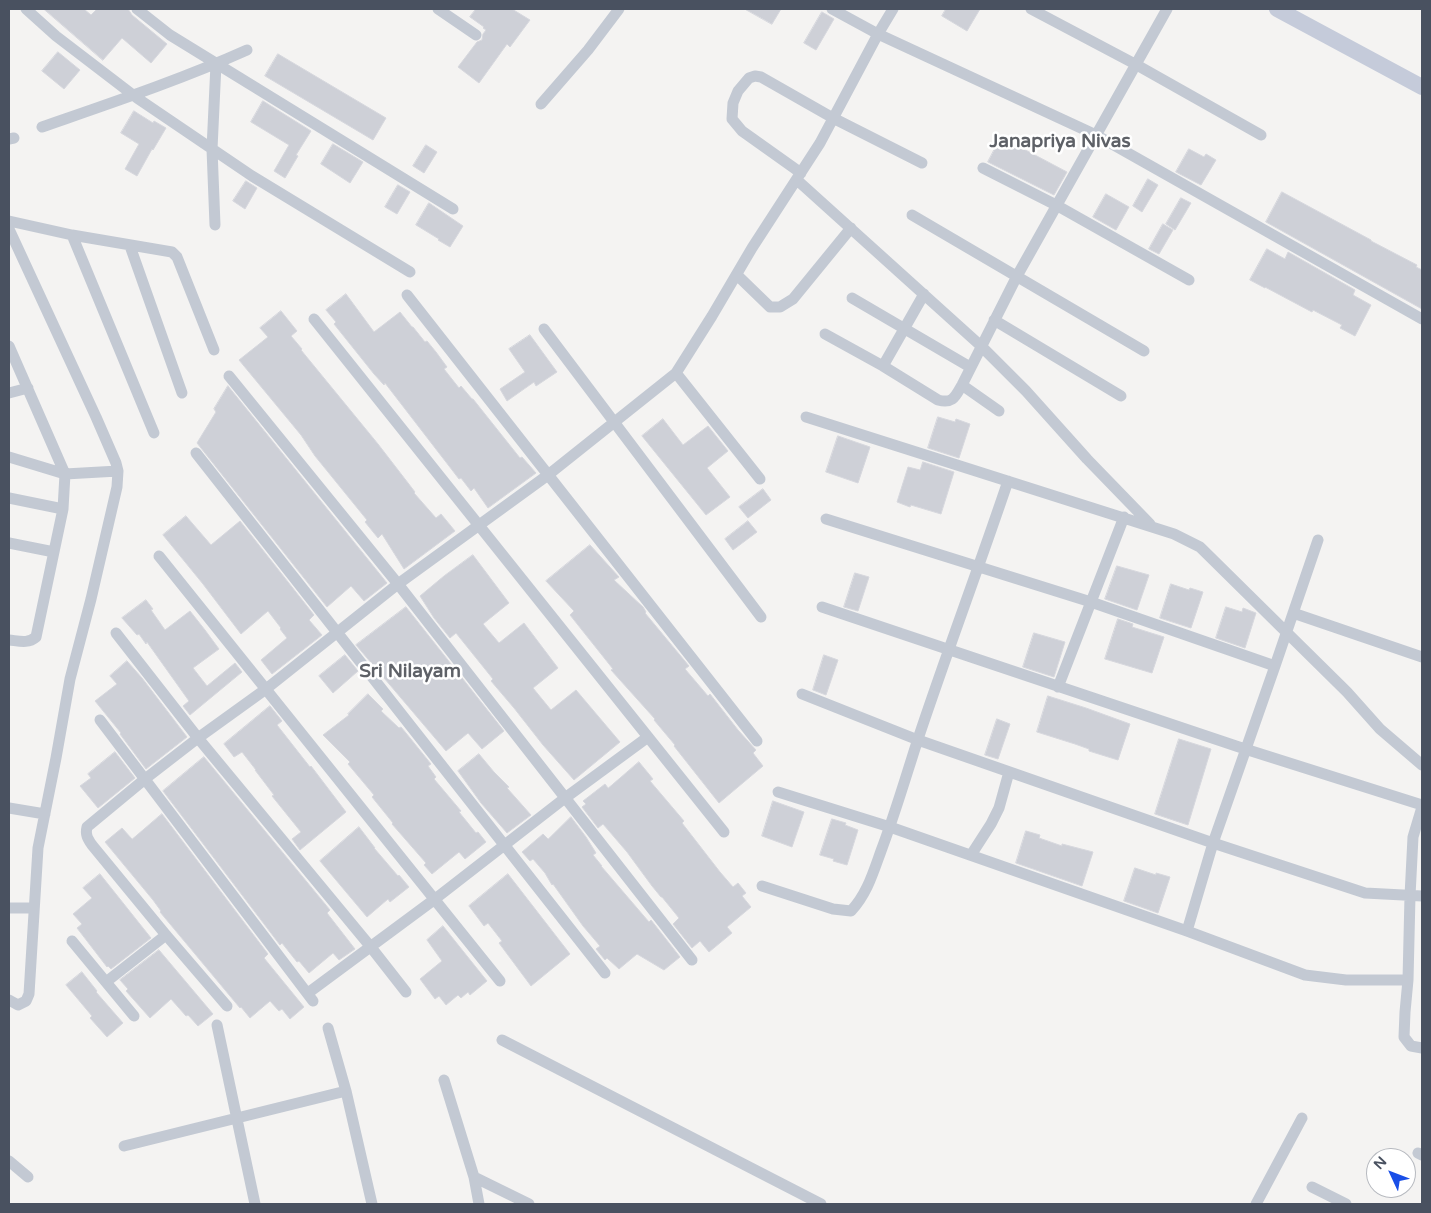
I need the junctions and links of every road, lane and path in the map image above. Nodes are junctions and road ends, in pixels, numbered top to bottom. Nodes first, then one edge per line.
1 (26, 9) edge
2 (137, 9) edge
3 (438, 9) edge
4 (619, 9) edge
5 (832, 9) edge
6 (892, 9) edge
7 (1031, 9) edge
8 (1167, 9) edge
9 (1285, 11) edge
10 (878, 34) junction
11 (476, 35) dead end
12 (247, 50) dead end
13 (216, 64) junction
14 (1135, 64) junction
15 (1422, 87) edge
16 (134, 95) junction
17 (541, 104) dead end
18 (833, 118) junction
19 (42, 127) dead end
20 (1096, 135) junction
21 (1261, 135) dead end
22 (212, 149) junction
23 (922, 163) dead end
24 (982, 168) dead end
25 (799, 177) junction
26 (1056, 205) junction
27 (452, 209) dead end
28 (912, 215) dead end
29 (9, 221) edge
30 (216, 225) dead end
31 (851, 228) junction
32 (9, 229) edge
33 (72, 235) junction
34 (130, 246) junction
35 (410, 272) dead end
36 (737, 275) junction
37 (1017, 276) junction
38 (1189, 280) dead end
39 (924, 294) junction
40 (407, 295) dead end
41 (852, 298) dead end
42 (314, 319) dead end
43 (1422, 319) edge
44 (994, 320) junction
45 (544, 329) dead end
46 (904, 329) junction
47 (825, 334) dead end
48 (9, 346) edge
49 (981, 346) junction
50 (214, 350) dead end
51 (1144, 351) dead end
52 (883, 366) junction
53 (970, 368) junction
54 (676, 373) junction
55 (229, 376) dead end
56 (962, 385) junction
57 (28, 388) junction
58 (9, 393) edge
59 (182, 393) dead end
60 (1120, 396) dead end
61 (999, 411) dead end
62 (806, 417) dead end
63 (615, 422) junction
64 (154, 433) dead end
65 (196, 453) dead end
66 (9, 457) edge
67 (118, 471) junction
68 (65, 474) junction
69 (548, 475) junction
70 (760, 479) dead end
71 (1008, 481) junction
72 (9, 498) edge
73 (63, 508) junction
74 (1124, 517) junction
75 (826, 519) dead end
76 (479, 525) junction
77 (1151, 526) junction
78 (1318, 540) dead end
79 (9, 543) edge
80 (54, 552) junction
81 (159, 556) dead end
82 (979, 567) junction
83 (398, 584) junction
84 (1091, 602) junction
85 (822, 607) dead end
86 (1293, 614) junction
87 (761, 617) dead end
88 (116, 633) dead end
89 (337, 633) junction
90 (1286, 633) junction
91 (9, 640) edge
92 (948, 650) junction
93 (1422, 658) edge
94 (1275, 666) junction
95 (1058, 687) junction
96 (266, 689) junction
97 (802, 694) dead end
98 (100, 720) dead end
99 (648, 737) junction
100 (198, 738) junction
101 (918, 740) junction
102 (757, 741) dead end
103 (1245, 749) junction
104 (1422, 764) edge
105 (1010, 772) junction
106 (145, 779) junction
107 (778, 792) dead end
108 (565, 798) junction
109 (1422, 806) edge
110 (9, 808) edge
111 (45, 814) junction
112 (890, 827) junction
113 (724, 832) dead end
114 (1213, 843) junction
115 (505, 845) junction
116 (971, 855) junction
117 (762, 886) dead end
118 (1410, 896) junction
119 (1422, 896) edge
120 (435, 899) junction
121 (9, 908) edge
122 (34, 908) junction
123 (1187, 931) junction
124 (166, 935) junction
125 (72, 941) dead end
126 (370, 946) junction
127 (692, 960) dead end
128 (605, 973) dead end
129 (1408, 980) junction
130 (500, 981) dead end
131 (106, 982) junction
132 (406, 992) dead end
133 (9, 1000) edge
134 (226, 1006) dead end
135 (134, 1016) dead end
136 (217, 1025) dead end
137 (328, 1028) dead end
138 (502, 1040) dead end
139 (1422, 1048) edge
140 (444, 1080) dead end
141 (346, 1090) junction
142 (1302, 1118) dead end
143 (237, 1119) junction
144 (124, 1146) dead end
145 (9, 1161) edge
146 (28, 1177) dead end
147 (474, 1177) junction
148 (1312, 1187) dead end
149 (255, 1204) edge
150 (372, 1204) edge
151 (479, 1204) edge
152 (529, 1204) edge
153 (821, 1204) edge
154 (1256, 1204) edge
155 (1346, 1204) edge

1 - 16 street
2 - 13 street
3 - 11 street
4 - 17 street
5 - 10 street
6 - 10 street
7 - 14 street
8 - 14 street
9 - 15 main road
10 - 18 street
10 - 20 street
12 - 13 street
13 - 16 street
13 - 22 street
13 - 27 street
14 - 20 street
14 - 21 street
16 - 19 street
16 - 22 street
18 - 23 street
18 - 25 street
18 - 25 street
20 - 26 street
20 - 43 street
22 - 30 street
22 - 35 street
24 - 26 street
25 - 31 street
25 - 36 street
26 - 37 street
26 - 38 street
28 - 37 street
29 - 33 street
31 - 36 street
31 - 39 street
32 - 67 street
33 - 34 street
33 - 64 street
34 - 50 street
34 - 59 street
36 - 54 street
37 - 44 street
37 - 51 street
39 - 46 street
39 - 49 street
40 - 69 street
41 - 46 street
42 - 76 street
44 - 49 street
44 - 60 street
45 - 63 street
46 - 52 street
46 - 53 street
47 - 52 street
48 - 57 street
49 - 53 street
49 - 77 street
52 - 56 street
53 - 56 street
54 - 63 street
54 - 70 street
55 - 83 street
56 - 61 street
57 - 58 street
57 - 68 street
62 - 71 street
63 - 69 street
63 - 87 street
65 - 89 street
66 - 68 street
67 - 68 street
67 - 111 street
68 - 73 street
69 - 76 street
69 - 102 street
71 - 74 street
71 - 82 street
72 - 73 street
73 - 80 street
74 - 77 street
74 - 84 street
75 - 82 street
76 - 83 street
76 - 99 street
77 - 90 street
78 - 86 street
79 - 80 street
80 - 91 street
81 - 96 street
82 - 84 street
82 - 92 street
83 - 89 street
83 - 108 street
84 - 94 street
84 - 95 street
85 - 92 street
86 - 90 street
86 - 93 street
88 - 100 street
89 - 96 street
89 - 115 street
90 - 94 street
90 - 104 street
92 - 95 street
92 - 101 street
94 - 103 street
95 - 103 street
96 - 100 street
96 - 120 street
97 - 101 street
98 - 106 street
99 - 108 street
99 - 113 street
100 - 106 street
100 - 126 street
101 - 105 street
101 - 112 street
103 - 109 street
103 - 114 street
105 - 114 street
105 - 116 street
106 - 124 street
106 - 126 street
107 - 112 street
108 - 115 street
108 - 127 street
109 - 118 street
110 - 111 street
111 - 122 street
112 - 116 street
112 - 117 street
114 - 118 street
114 - 123 street
115 - 120 street
115 - 128 street
116 - 123 street
118 - 119 street
118 - 129 street
120 - 126 street
120 - 130 street
121 - 122 street
122 - 133 street
123 - 129 street
124 - 131 street
124 - 134 street
125 - 131 street
126 - 132 street
129 - 139 street
131 - 135 street
136 - 143 street
137 - 141 street
138 - 153 street
140 - 147 street
141 - 143 street
141 - 150 street
142 - 154 street
143 - 144 street
143 - 149 street
145 - 146 street
147 - 151 street
147 - 152 street
148 - 155 street

